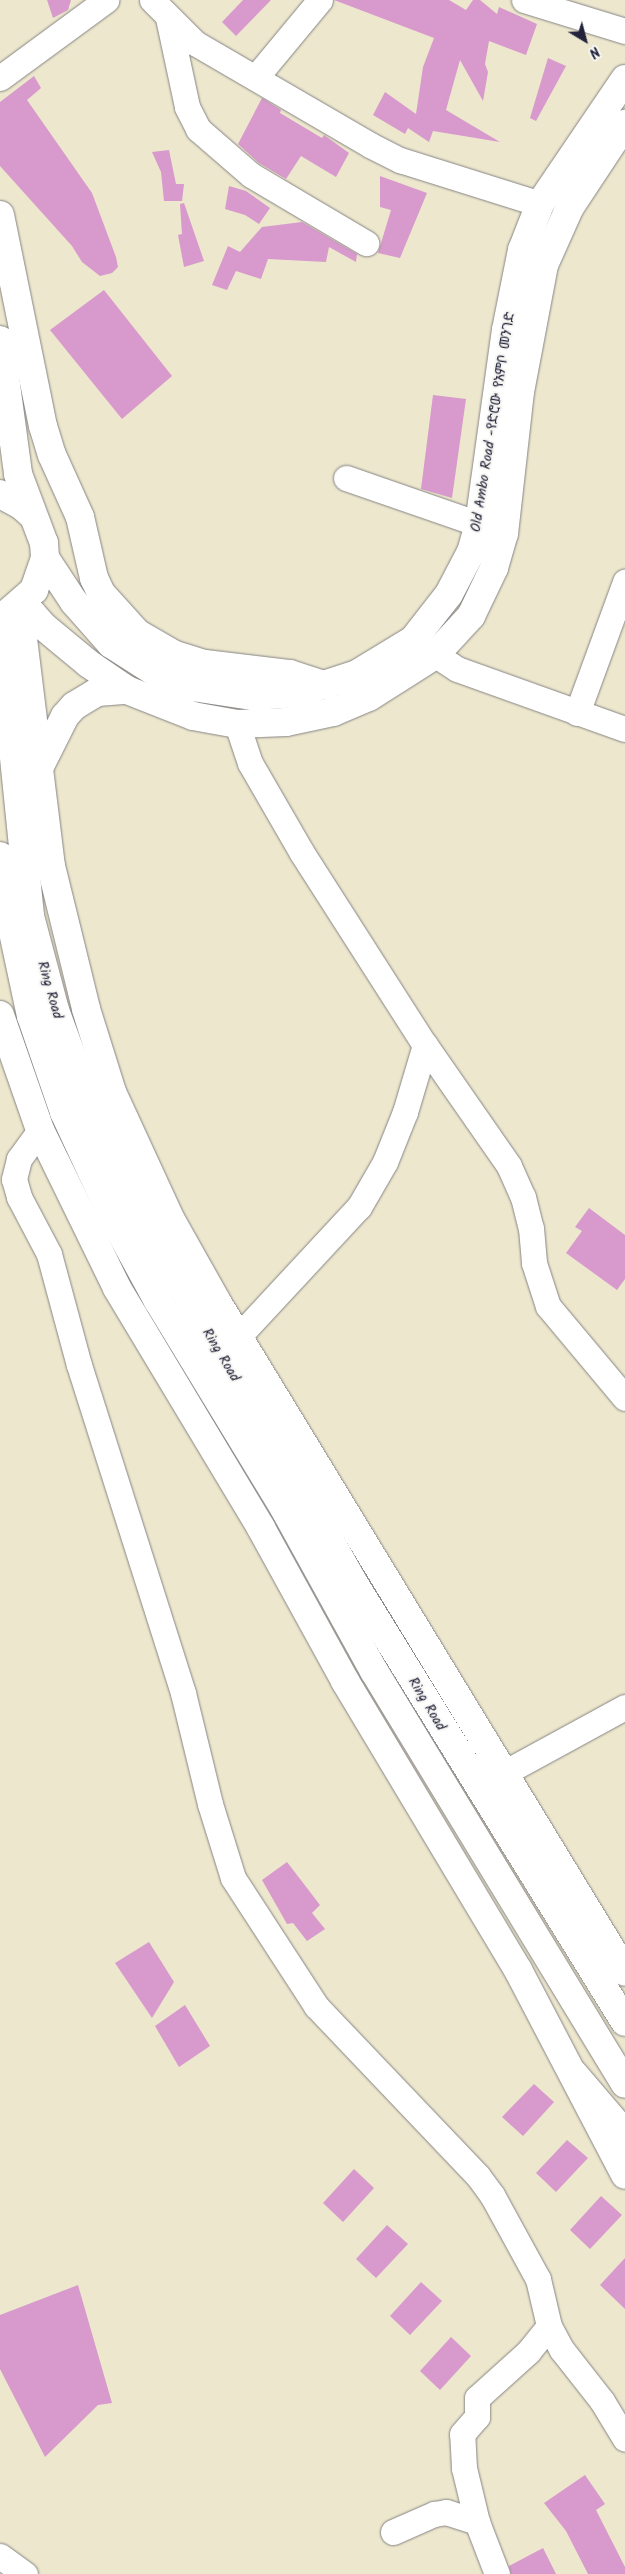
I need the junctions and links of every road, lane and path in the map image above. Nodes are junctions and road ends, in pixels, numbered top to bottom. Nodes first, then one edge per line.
1 (106, 0) edge
2 (320, 0) edge
3 (524, 0) edge
4 (160, 9) edge
5 (625, 31) edge
6 (256, 77) junction
7 (0, 78) edge
8 (625, 79) edge
9 (623, 131) edge
10 (540, 204) junction
11 (0, 215) edge
12 (366, 242) dead end
13 (0, 340) edge
14 (346, 478) dead end
15 (0, 494) edge
16 (32, 516) junction
17 (479, 524) junction
18 (45, 558) junction
19 (625, 582) edge
20 (11, 611) edge
21 (413, 640) junction
22 (435, 655) junction
23 (326, 686) junction
24 (127, 690) junction
25 (578, 713) junction
26 (237, 724) junction
27 (625, 729) edge
28 (40, 768) junction
29 (0, 856) edge
30 (0, 1015) edge
31 (425, 1046) junction
32 (40, 1130) junction
33 (238, 1337) junction
34 (625, 1398) edge
35 (625, 1707) edge
36 (502, 1774) junction
37 (625, 1972) edge
38 (625, 2022) edge
39 (574, 2074) junction
40 (625, 2084) edge
41 (625, 2134) edge
42 (625, 2175) edge
43 (549, 2326) junction
44 (625, 2439) edge
45 (477, 2522) junction
46 (393, 2532) dead end
47 (0, 2556) edge
48 (26, 2574) edge
49 (496, 2574) edge

1 - 7 street
2 - 6 street
3 - 5 street
4 - 6 street
4 - 12 street
6 - 10 street
8 - 10 main road, Old Ambo Road -የድሮው የአምቦ መንገድ
9 - 22 main road, Old Ambo Road -የድሮው የአምቦ መንገድ
10 - 17 main road, Old Ambo Road -የድሮው የአምቦ መንገድ
11 - 23 main road
13 - 16 main road
14 - 17 street
15 - 16 main road
16 - 18 main road
17 - 21 main road, Old Ambo Road -የድሮው የአምቦ መንገድ
18 - 20 main road
18 - 23 main road, Old Ambo Road -የድሮው የአምቦ መንገድ
19 - 25 street
20 - 24 main road, Old Ambo Road -የድሮው የአምቦ መንገድ
20 - 28 main road
20 - 38 main road, Ring Road
21 - 22 street
21 - 23 main road, Old Ambo Road -የድሮው የአምቦ መንገድ
22 - 25 street
22 - 26 main road, Old Ambo Road -የድሮው የአምቦ መንገድ
24 - 26 main road, Old Ambo Road -የድሮው የአምቦ መንገድ
24 - 28 main road
25 - 27 street
26 - 31 street
28 - 33 main road
29 - 40 main road, Ring Road
30 - 32 main road
31 - 33 street
31 - 34 street
32 - 39 main road
32 - 43 street
33 - 36 main road
35 - 36 street
36 - 37 main road
39 - 41 main road
39 - 42 main road
43 - 44 street
43 - 45 street
45 - 46 street
45 - 49 street
47 - 48 street

